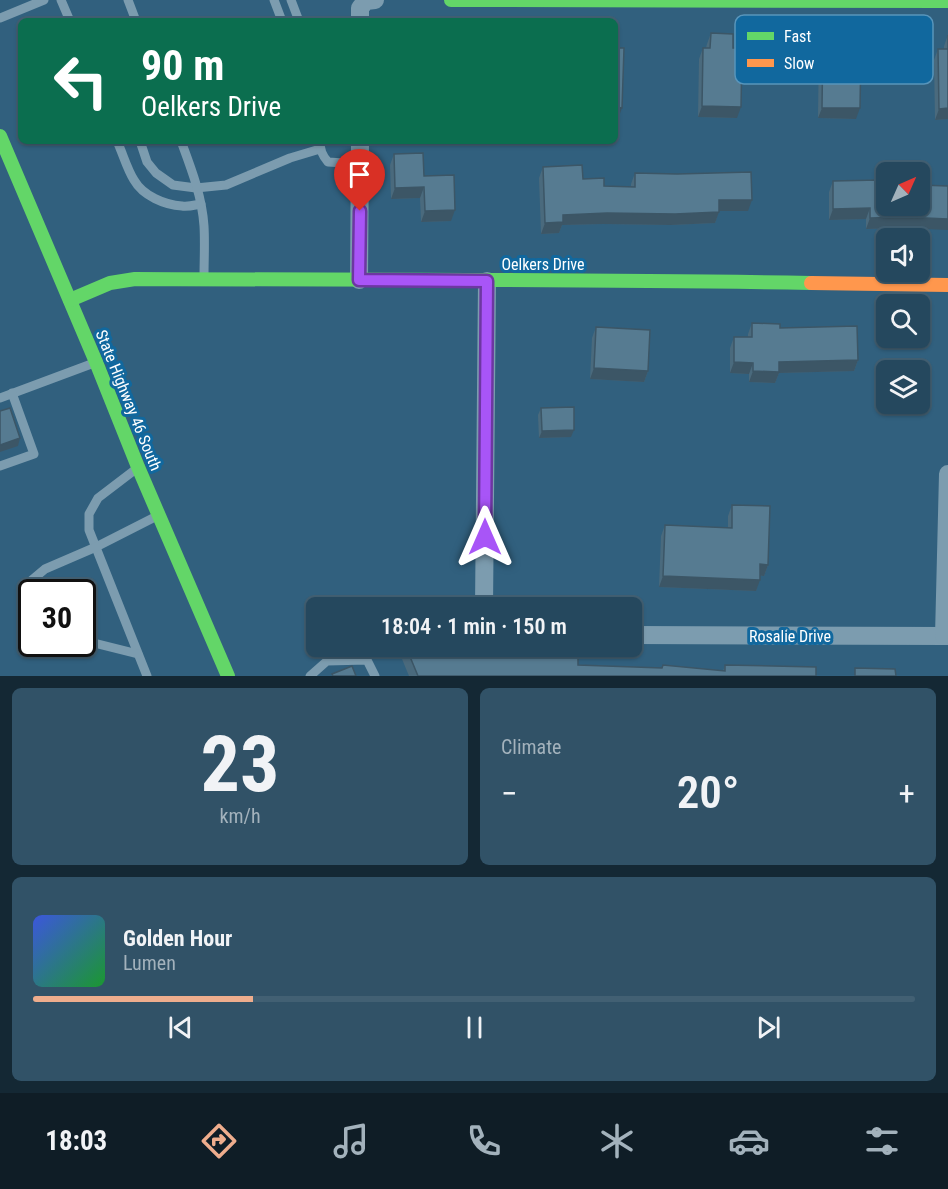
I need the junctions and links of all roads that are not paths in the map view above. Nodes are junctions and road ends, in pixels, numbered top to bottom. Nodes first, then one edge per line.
1 (45, 0) edge
2 (61, 0) edge
3 (128, 0) edge
4 (274, 0) edge
5 (291, 0) edge
6 (375, 0) edge
7 (451, 0) edge
8 (948, 1) edge
9 (0, 18) edge
10 (69, 18) edge
11 (134, 18) edge
12 (281, 18) edge
13 (298, 18) edge
14 (360, 18) edge
15 (0, 136) edge
16 (118, 144) edge
17 (141, 144) edge
18 (181, 144) edge
19 (360, 144) edge
20 (320, 145) edge
21 (360, 164) junction
22 (196, 188) junction
23 (201, 204) junction
24 (204, 279) junction
25 (359, 280) junction
26 (487, 281) junction
27 (948, 285) edge
28 (70, 300) junction
29 (96, 362) junction
30 (12, 393) junction
31 (0, 398) edge
32 (0, 466) edge
33 (138, 467) junction
34 (948, 474) edge
35 (160, 515) junction
36 (96, 547) junction
37 (34, 579) edge
38 (484, 597) edge
39 (642, 635) edge
40 (946, 636) edge
41 (96, 644) edge
42 (138, 654) junction
43 (147, 676) edge
44 (226, 676) edge
45 (310, 676) edge
46 (375, 676) edge

1 - 9 lane
2 - 10 lane
3 - 11 lane
4 - 12 lane
5 - 13 lane
6 - 14 street
7 - 8 street
15 - 28 street, State Highway 46 South
16 - 23 lane
17 - 22 lane
18 - 22 lane
19 - 21 street
20 - 21 lane
20 - 22 lane
21 - 25 street
22 - 23 lane
23 - 24 lane
24 - 25 street, Oelkers Drive
24 - 28 street, Oelkers Drive
25 - 26 street, Oelkers Drive
26 - 27 street, Oelkers Drive
26 - 38 street
28 - 29 street, State Highway 46 South
29 - 30 lane
29 - 33 street, State Highway 46 South
30 - 31 lane
30 - 32 lane
33 - 35 street, State Highway 46 South
33 - 36 lane
34 - 40 street
35 - 36 lane
35 - 44 street, State Highway 46 South
36 - 37 lane
36 - 42 lane
39 - 40 street, Rosalie Drive
41 - 42 lane
42 - 43 lane
45 - 46 lane

